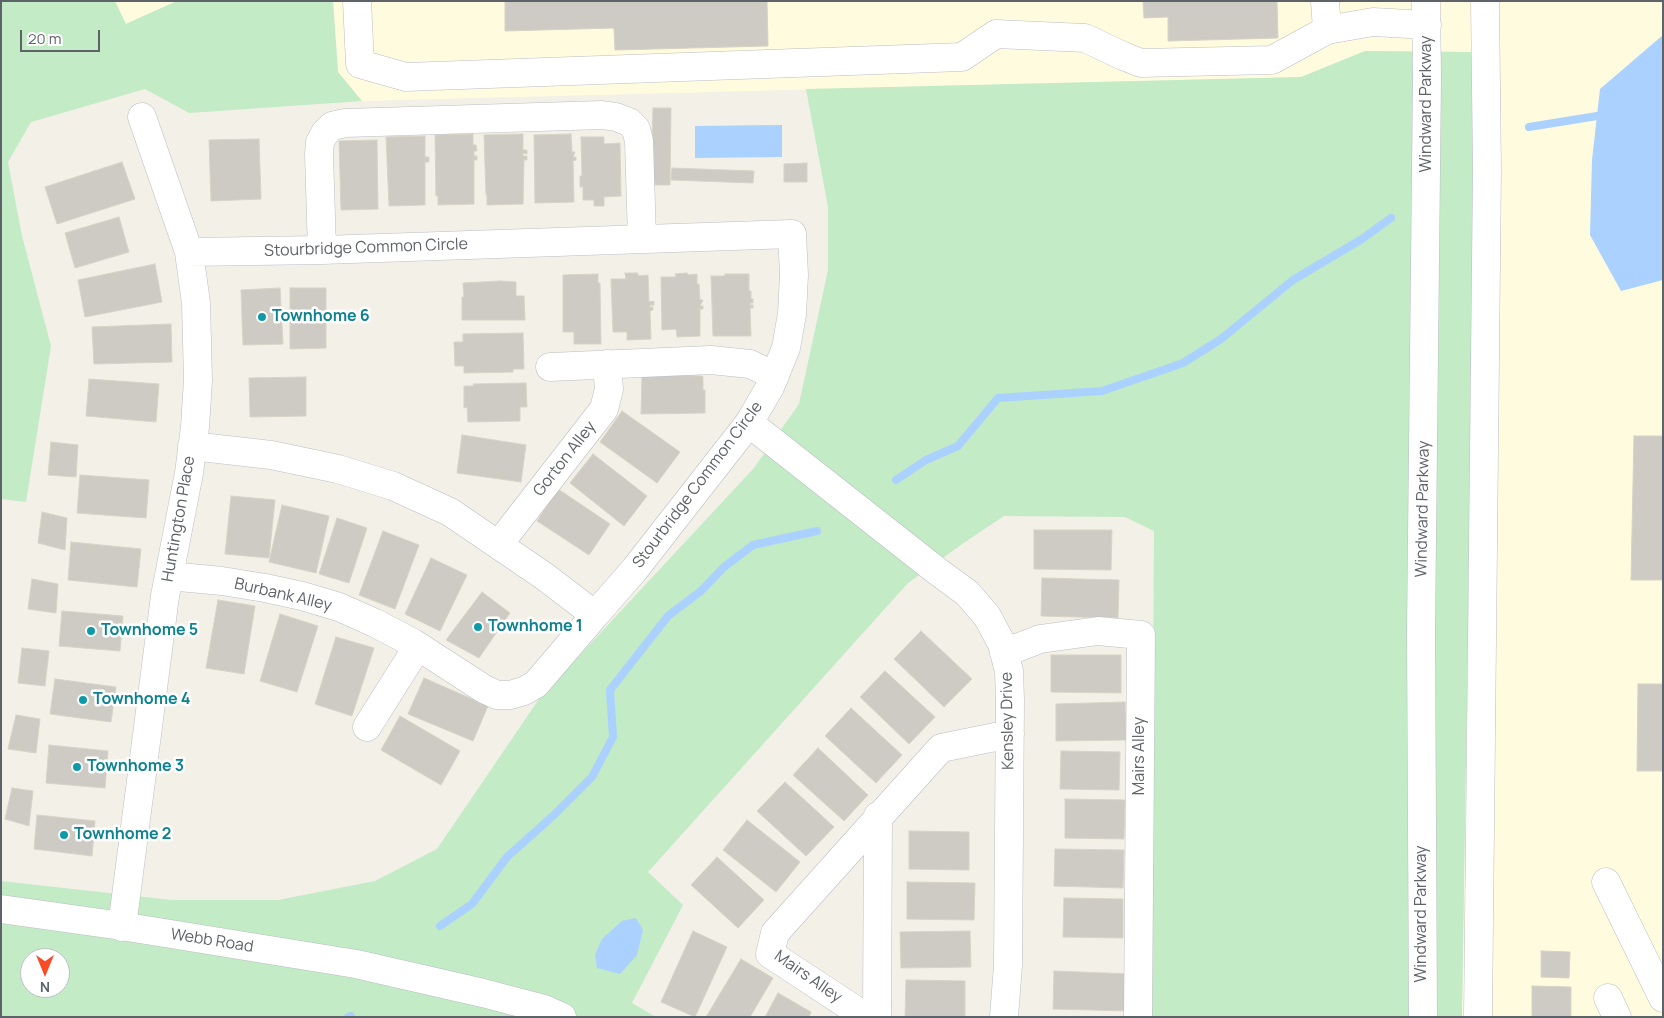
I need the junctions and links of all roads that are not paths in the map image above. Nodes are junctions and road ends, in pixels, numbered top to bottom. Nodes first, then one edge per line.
1 (357, 1) edge
2 (1325, 1) edge
3 (1485, 1) edge
4 (1427, 13) edge
5 (1327, 30) junction
6 (142, 116) dead end
7 (642, 239) junction
8 (322, 250) junction
9 (189, 252) junction
10 (607, 364) junction
11 (550, 367) dead end
12 (775, 376) junction
13 (749, 423) junction
14 (192, 446) junction
15 (498, 544) junction
16 (169, 576) junction
17 (595, 615) junction
18 (418, 646) junction
19 (1004, 653) junction
20 (368, 727) dead end
21 (1010, 734) junction
22 (878, 816) junction
23 (1606, 882) dead end
24 (1, 909) edge
25 (122, 926) junction
26 (422, 980) junction
27 (1663, 998) edge
28 (512, 1017) edge
29 (562, 1017) edge
30 (866, 1017) edge
31 (877, 1017) edge
32 (1004, 1017) edge
33 (1138, 1017) edge
34 (1423, 1017) edge
35 (1478, 1017) edge

1 - 5 street
2 - 5 street
3 - 35 street
4 - 5 street
4 - 34 street, Windward Parkway
6 - 9 street, Huntington Place
7 - 8 street, Stourbridge Common Circle
7 - 8 street
7 - 12 street, Stourbridge Common Circle
8 - 9 street, Stourbridge Common Circle
9 - 14 street, Huntington Place
10 - 11 street
10 - 12 street
10 - 15 street, Gorton Alley
12 - 13 street, Stourbridge Common Circle
13 - 17 street, Stourbridge Common Circle
13 - 19 street, Kensley Drive
14 - 15 street
14 - 16 street, Huntington Place
15 - 17 street
16 - 18 street, Burbank Alley
16 - 25 street, Huntington Place
17 - 18 street, Burbank Alley
18 - 20 street
19 - 21 street, Kensley Drive
19 - 33 street, Mairs Alley
21 - 22 street, Mairs Alley
21 - 32 street, Kensley Drive
22 - 30 street, Mairs Alley
22 - 31 street
23 - 27 street
24 - 25 street, Webb Road
25 - 26 street, Webb Road
26 - 28 street, Webb Road
26 - 29 street, Webb Road

